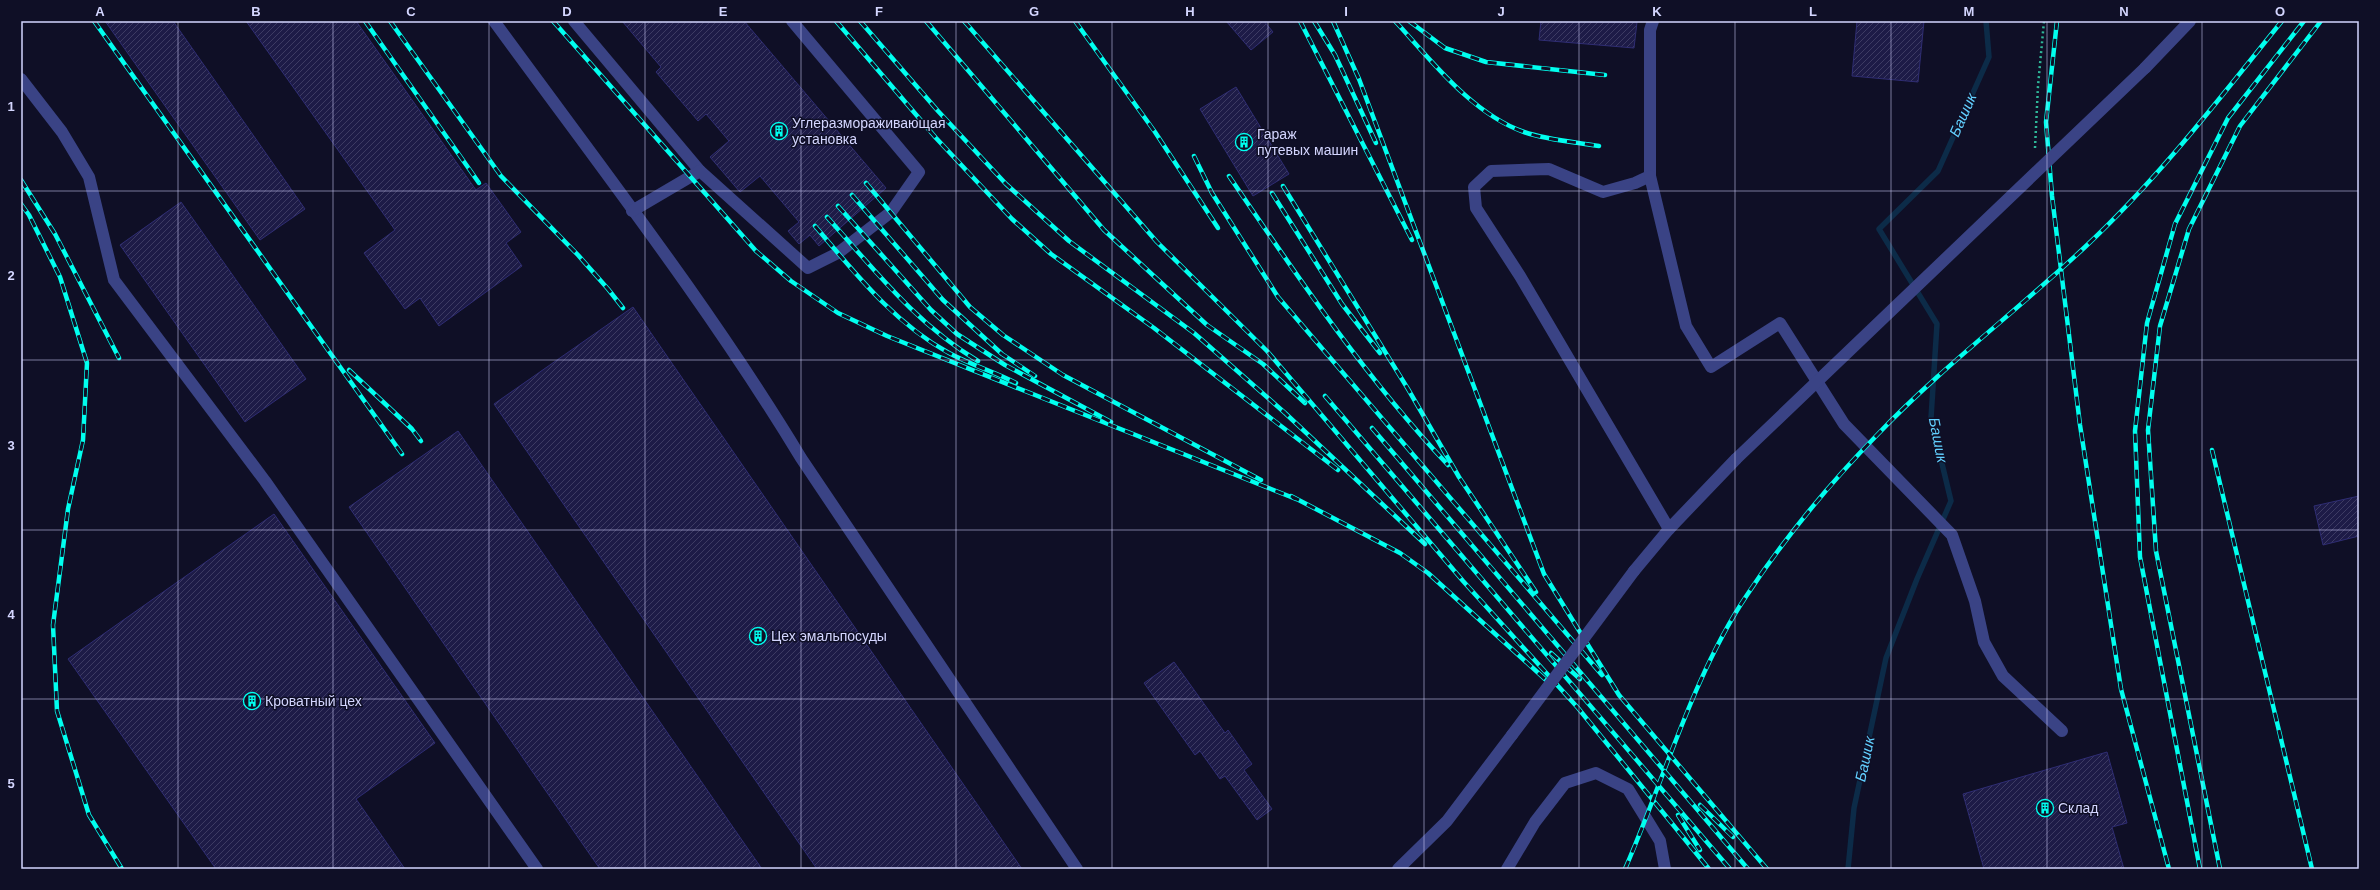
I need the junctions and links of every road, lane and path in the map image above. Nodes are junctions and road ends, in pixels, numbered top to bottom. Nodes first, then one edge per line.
1 (494, 21) edge
2 (574, 21) edge
3 (792, 21) edge
4 (1653, 21) edge
5 (2044, 21) edge
6 (2190, 21) edge
7 (21, 79) edge
8 (2035, 148) dead end
9 (700, 171) junction
10 (1650, 176) junction
11 (632, 210) junction
12 (1669, 529) junction
13 (2062, 731) dead end
14 (537, 869) edge
15 (1077, 869) edge
16 (1398, 869) edge
17 (1507, 869) edge
18 (1665, 869) edge

1 - 11 lane
2 - 9 lane
3 - 9 lane
4 - 10 lane
5 - 8 path
6 - 12 lane, bridge
7 - 14 lane
9 - 11 lane
10 - 12 lane
10 - 13 lane
11 - 15 lane
12 - 16 lane, bridge
17 - 18 lane

